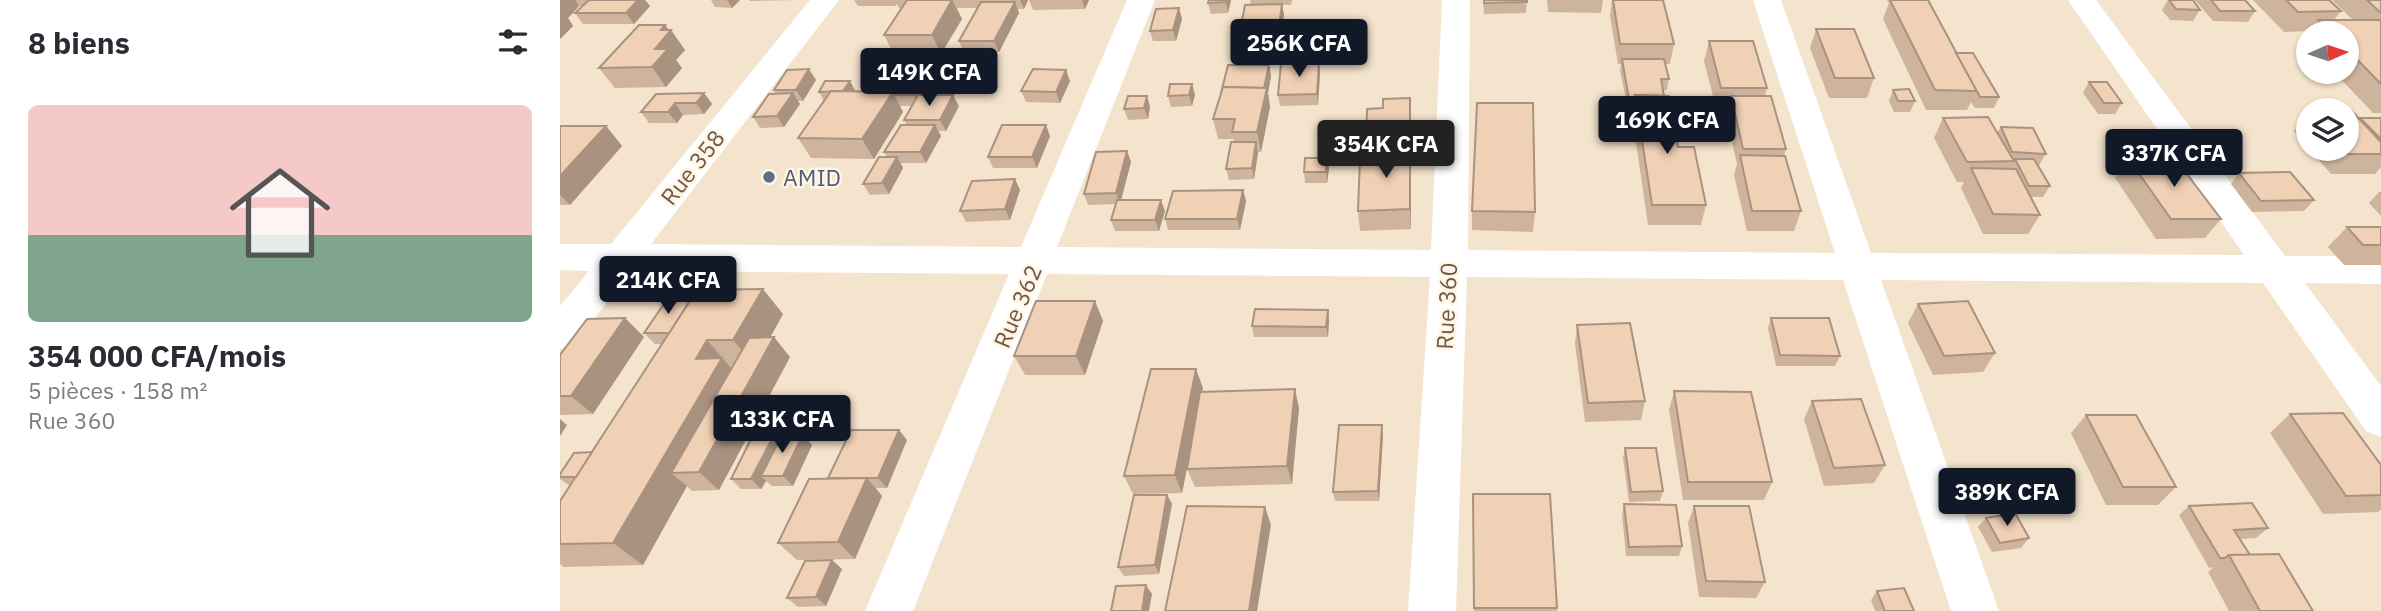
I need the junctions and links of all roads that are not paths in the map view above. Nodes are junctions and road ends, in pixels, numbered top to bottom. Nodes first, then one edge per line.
1 (825, 0) edge
2 (1141, 0) edge
3 (1456, 0) edge
4 (1767, 0) edge
5 (2082, 0) edge
6 (560, 257) edge
7 (620, 258) junction
8 (1036, 261) junction
9 (1448, 264) junction
10 (1859, 266) junction
11 (2276, 269) junction
12 (2381, 270) edge
13 (560, 334) edge
14 (2381, 419) edge
15 (889, 611) edge
16 (1432, 611) edge
17 (1975, 611) edge

1 - 7 street, Rue 358
2 - 8 street, Rue 362
3 - 9 street, Rue 360
4 - 10 street
5 - 11 street
6 - 7 street
7 - 8 street
7 - 13 street, Rue 358
8 - 9 street
8 - 15 street, Rue 362
9 - 10 street
9 - 16 street, Rue 360
10 - 11 street
10 - 17 street
11 - 12 street
11 - 14 street

